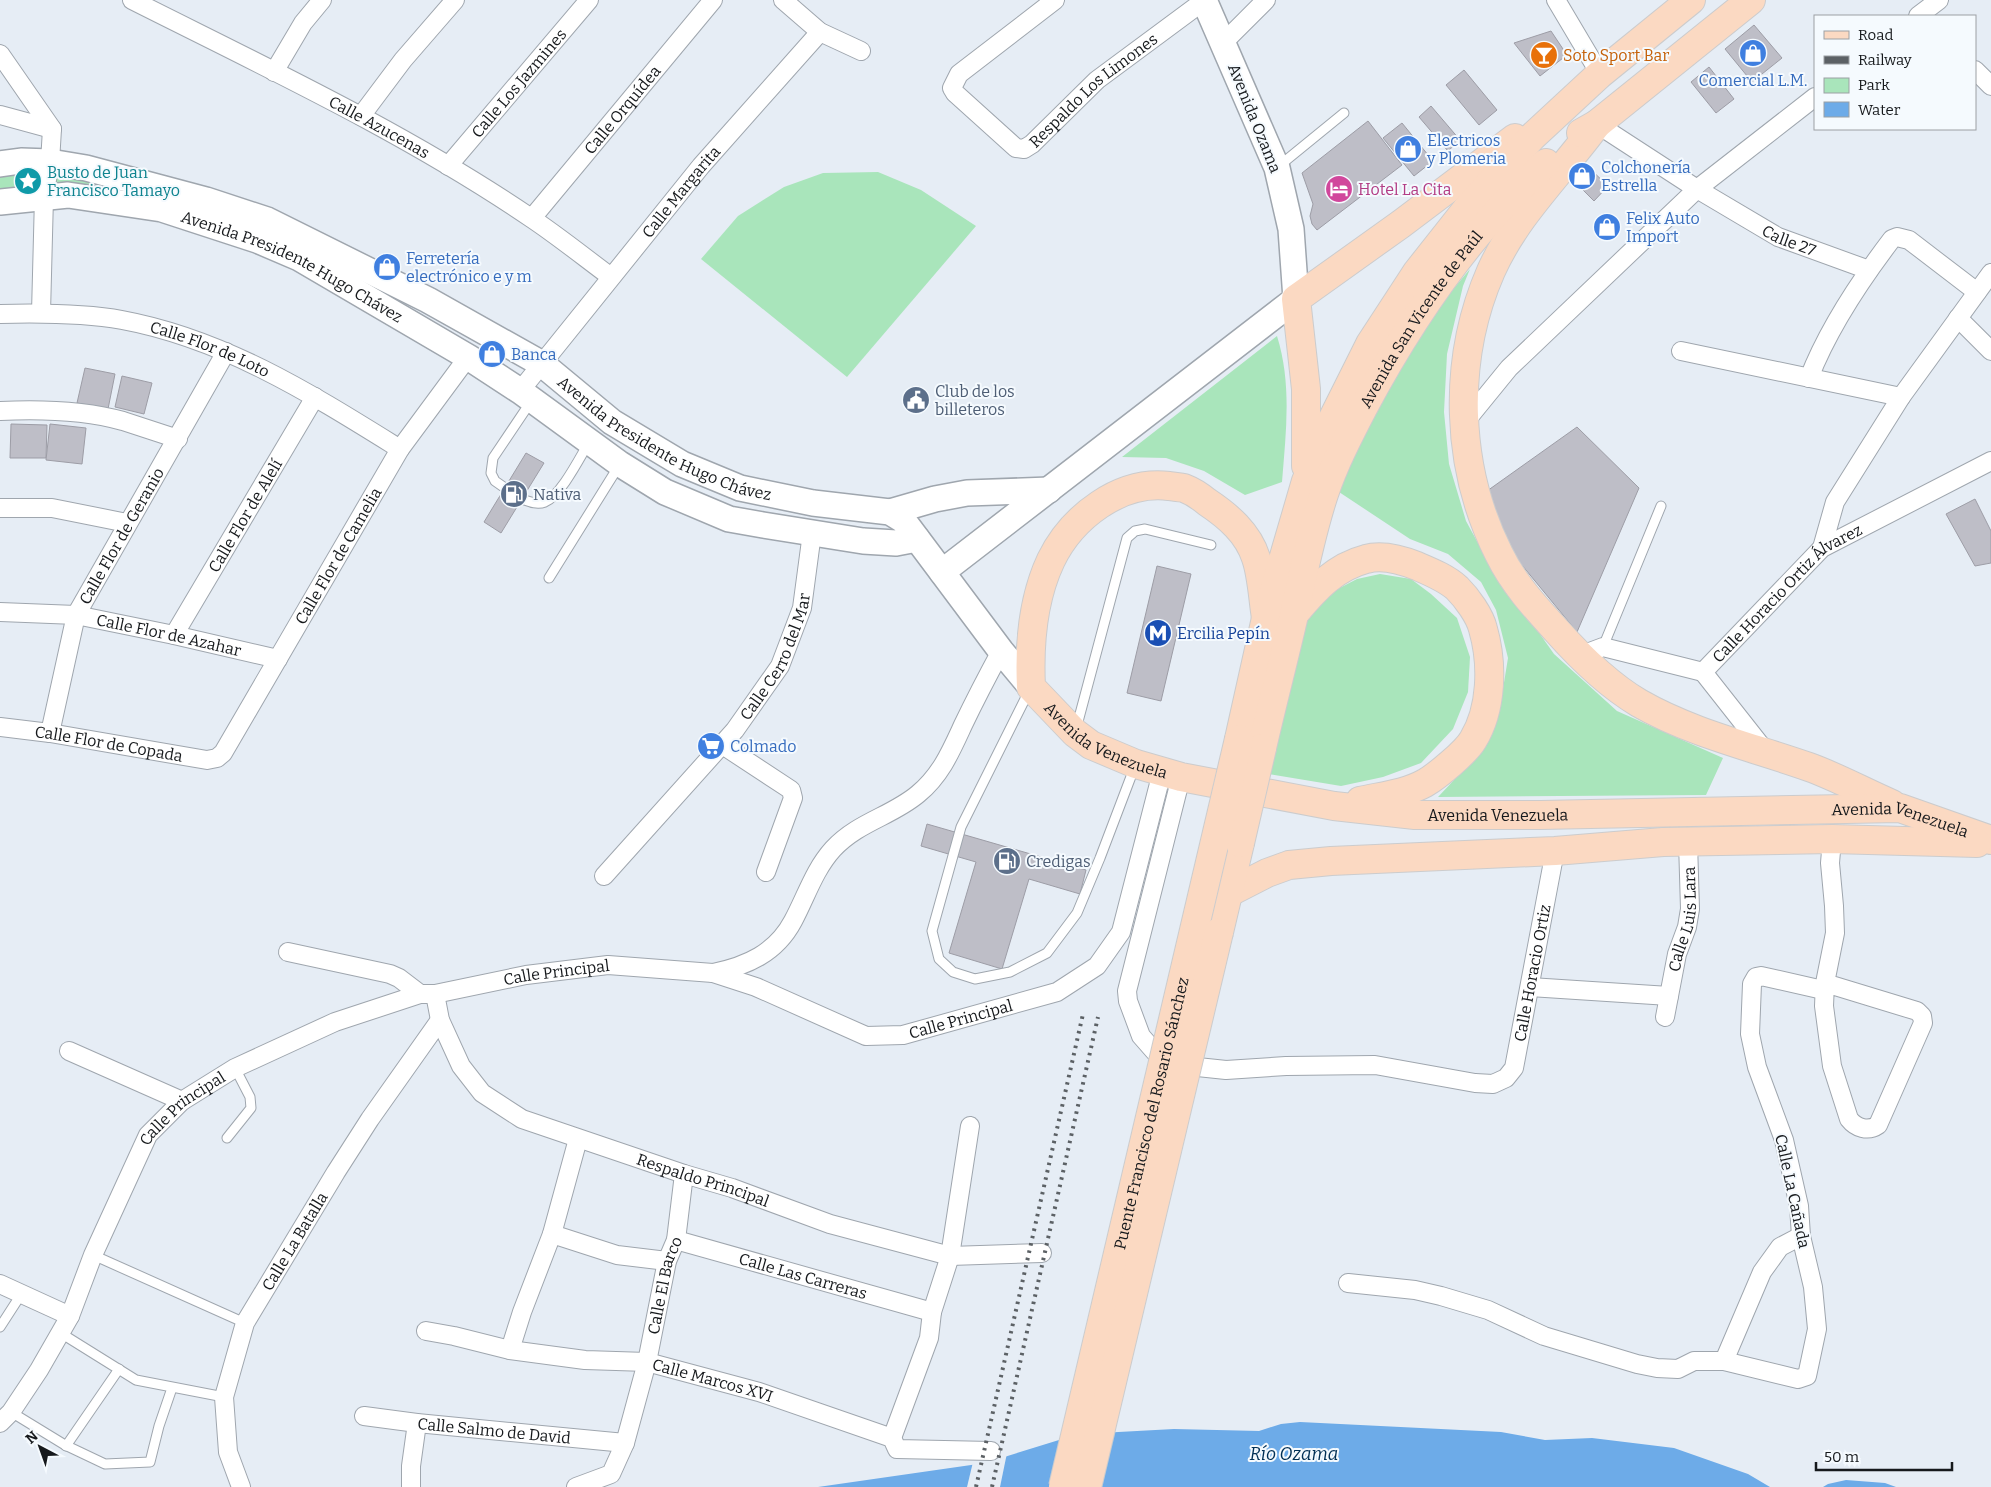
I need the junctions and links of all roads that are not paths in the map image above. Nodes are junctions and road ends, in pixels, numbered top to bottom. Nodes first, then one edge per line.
1 (132, 0) edge
2 (322, 0) edge
3 (455, 0) edge
4 (589, 0) edge
5 (713, 0) edge
6 (783, 0) edge
7 (1054, 0) edge
8 (1204, 0) edge
9 (1266, 0) edge
10 (1556, 0) edge
11 (1691, 0) edge
12 (1751, 0) edge
13 (1939, 0) edge
14 (1920, 15) edge
15 (820, 32) junction
16 (1224, 42) junction
17 (861, 51) dead end
18 (0, 54) edge
19 (1976, 71) edge
20 (274, 72) junction
21 (1600, 74) junction
22 (1991, 86) edge
23 (1814, 98) edge
24 (1344, 113) dead end
25 (0, 115) edge
26 (360, 116) junction
27 (1597, 124) junction
28 (52, 129) junction
29 (50, 162) junction
30 (0, 164) edge
31 (448, 166) junction
32 (1277, 168) junction
33 (1697, 188) junction
34 (44, 197) junction
35 (0, 202) edge
36 (532, 218) junction
37 (1868, 270) junction
38 (1991, 273) edge
39 (611, 277) junction
40 (1977, 292) junction
41 (1296, 299) junction
42 (41, 313) junction
43 (0, 314) edge
44 (1958, 318) junction
45 (1682, 351) dead end
46 (1991, 351) edge
47 (226, 352) junction
48 (468, 357) junction
49 (542, 364) junction
50 (1809, 378) junction
51 (526, 395) junction
52 (315, 397) junction
53 (1901, 397) junction
54 (0, 411) edge
55 (1465, 422) junction
56 (178, 439) junction
57 (590, 442) junction
58 (400, 449) junction
59 (1991, 461) edge
60 (620, 464) junction
61 (1306, 481) junction
62 (505, 488) dead end
63 (1049, 490) junction
64 (522, 499) dead end
65 (1661, 506) dead end
66 (0, 508) edge
67 (890, 512) junction
68 (127, 523) junction
69 (812, 533) junction
70 (917, 539) junction
71 (1211, 545) dead end
72 (1822, 548) junction
73 (942, 572) junction
74 (549, 578) dead end
75 (0, 612) edge
76 (1294, 614) junction
77 (76, 615) junction
78 (1266, 618) junction
79 (174, 635) junction
80 (1001, 651) junction
81 (1591, 651) junction
82 (278, 659) junction
83 (1267, 670) junction
84 (1702, 672) junction
85 (1031, 687) junction
86 (0, 727) edge
87 (50, 733) junction
88 (1075, 733) junction
89 (1250, 743) junction
90 (721, 744) junction
91 (1767, 753) junction
92 (217, 758) joint
93 (1136, 764) junction
94 (1172, 774) junction
95 (1334, 806) junction
96 (1900, 808) junction
97 (1832, 839) junction
98 (1688, 842) junction
99 (1991, 842) edge
100 (1555, 850) junction
101 (766, 872) dead end
102 (604, 876) dead end
103 (1228, 893) junction
104 (288, 952) dead end
105 (713, 973) junction
106 (1824, 986) junction
107 (1530, 987) junction
108 (428, 994) junction
109 (1669, 996) junction
110 (1665, 1017) dead end
111 (440, 1020) junction
112 (69, 1051) dead end
113 (235, 1068) junction
114 (182, 1101) junction
115 (970, 1126) dead end
116 (227, 1138) dead end
117 (578, 1139) junction
118 (684, 1174) junction
119 (552, 1234) junction
120 (1801, 1236) junction
121 (676, 1240) junction
122 (1042, 1253) dead end
123 (93, 1255) junction
124 (950, 1256) junction
125 (668, 1261) junction
126 (1348, 1282) dead end
127 (0, 1284) edge
128 (22, 1294) junction
129 (932, 1312) junction
130 (70, 1316) junction
131 (245, 1323) junction
132 (0, 1327) edge
133 (426, 1331) dead end
134 (59, 1332) junction
135 (510, 1350) junction
136 (1724, 1361) junction
137 (647, 1362) junction
138 (119, 1370) junction
139 (172, 1388) junction
140 (224, 1398) junction
141 (364, 1416) dead end
142 (6, 1417) edge
143 (417, 1423) junction
144 (892, 1438) junction
145 (625, 1444) junction
146 (66, 1446) junction
147 (991, 1451) dead end
148 (241, 1487) edge
149 (411, 1487) edge
150 (576, 1487) edge
151 (1063, 1487) edge
152 (1087, 1487) edge

1 - 20 street, Calle Azucenas
2 - 20 street
3 - 26 street
4 - 31 street, Calle Los Jazmines
5 - 36 street, Calle Orquídea
6 - 15 street
7 - 8 street, Respaldo Los Limones
8 - 16 main road, Avenida Ozama
9 - 16 street
10 - 21 street
11 - 21 main road, Avenida San Vicente de Paúl
12 - 27 main road, Avenida San Vicente de Paúl
13 - 14 street
15 - 17 street
15 - 39 street, Calle Margarita
16 - 32 main road, Avenida Ozama
18 - 28 street
19 - 22 street
20 - 26 street, Calle Azucenas
21 - 41 main road
21 - 61 main road, Avenida San Vicente de Paúl
23 - 33 street
24 - 32 lane
25 - 28 street
26 - 31 street, Calle Azucenas
27 - 33 street, Calle 27
27 - 55 main road
27 - 76 main road, Avenida San Vicente de Paúl
28 - 29 street
29 - 30 main road, Avenida Presidente Hugo Chávez
29 - 34 street
29 - 49 main road, Avenida Presidente Hugo Chávez
31 - 36 street, Calle Azucenas
32 - 41 main road, Avenida Ozama
33 - 37 street, Calle 27
33 - 55 street
34 - 35 main road, Avenida Presidente Hugo Chávez
34 - 42 street
34 - 48 main road, Avenida Presidente Hugo Chávez
36 - 39 street, Calle Azucenas
37 - 40 street
37 - 50 street
38 - 40 street
39 - 49 street, Calle Margarita
40 - 44 street
41 - 61 main road
41 - 63 main road
42 - 43 street, Calle Flor de Loto
42 - 47 street, Calle Flor de Loto
44 - 46 street
44 - 53 street
45 - 50 street
47 - 52 street, Calle Flor de Loto
47 - 56 street, Calle Flor de Geranio
48 - 51 main road, Avenida Presidente Hugo Chávez
48 - 58 street, Calle Flor de Camelia
49 - 51 street, Calle Margarita
49 - 67 main road, Avenida Presidente Hugo Chávez
50 - 53 street
51 - 57 main road, Avenida Presidente Hugo Chávez
51 - 62 lane
52 - 58 street, Calle Flor de Loto
52 - 79 street, Calle Flor de Alelí
53 - 72 street
54 - 56 street
55 - 81 main road
56 - 68 street, Calle Flor de Geranio
57 - 60 main road, Avenida Presidente Hugo Chávez
57 - 64 lane
58 - 82 street, Calle Flor de Camelia
59 - 72 street, Calle Horacio Ortiz Álvarez
60 - 69 main road, Avenida Presidente Hugo Chávez
60 - 74 lane
61 - 78 main road, Avenida San Vicente de Paúl
63 - 67 main road
63 - 73 main road
65 - 81 lane
66 - 68 street
67 - 70 main road
68 - 77 street, Calle Flor de Geranio
69 - 70 main road, Avenida Presidente Hugo Chávez
69 - 90 street, Calle Cerro del Mar
70 - 73 main road
71 - 88 lane
72 - 84 street, Calle Horacio Ortiz Álvarez
73 - 80 main road
75 - 77 street, Calle Flor de Azahar
76 - 83 main road, Avenida San Vicente de Paúl
76 - 95 main road
77 - 79 street, Calle Flor de Azahar
77 - 87 street, Calle Flor de Geranio
78 - 83 main road, Avenida San Vicente de Paúl
78 - 85 main road
79 - 82 street, Calle Flor de Azahar
80 - 85 main road
80 - 105 street
81 - 84 street, Calle Horacio Ortiz Álvarez
81 - 91 main road
82 - 92 street, Calle Flor de Camelia
83 - 89 main road, Avenida San Vicente de Paúl
84 - 91 street
85 - 88 main road, Avenida Venezuela
85 - 93 lane
86 - 87 street, Calle Flor de Copada
87 - 92 street, Calle Flor de Copada
88 - 93 main road, Avenida Venezuela
89 - 103 main road, Puente Francisco del Rosario Sánchez, bridge
89 - 151 main road, Puente Francisco del Rosario Sánchez, bridge
90 - 101 street
90 - 102 street, Calle Cerro del Mar
91 - 96 main road
93 - 94 main road, Avenida Venezuela
94 - 95 main road, Avenida Venezuela
94 - 105 street, Calle Principal
94 - 107 street, Calle Horacio Ortiz
95 - 96 main road, Avenida Venezuela
96 - 99 main road, Avenida Venezuela
97 - 98 main road
97 - 99 main road
97 - 106 street
98 - 100 main road
98 - 109 street, Calle Luis Lara
100 - 103 main road
100 - 107 street, Calle Horacio Ortiz
103 - 152 main road, Puente Francisco del Rosario Sánchez, bridge
104 - 108 street
105 - 108 street, Calle Principal
106 - 106 street
106 - 120 street, Calle La Cañada
107 - 109 street, Calle Luis Lara
108 - 111 street, Respaldo Principal
108 - 113 street, Calle Principal
109 - 110 street, Calle Luis Lara
111 - 117 street, Respaldo Principal
111 - 131 street, Calle La Batalla
112 - 114 street
113 - 114 street, Calle Principal
113 - 116 lane
114 - 123 street, Calle Principal
115 - 124 street
117 - 118 street, Respaldo Principal
117 - 119 street
118 - 121 street, Calle El Barco
118 - 124 street, Respaldo Principal
119 - 125 street
119 - 135 street
120 - 136 street
120 - 136 street, Calle La Cañada
121 - 125 street, Calle El Barco
121 - 129 street, Calle Las Carreras
122 - 124 street, Respaldo Principal
123 - 130 street, Calle Principal
123 - 131 lane
124 - 129 street
125 - 137 street, Calle El Barco
126 - 136 street
127 - 128 street
128 - 130 street
128 - 132 lane
129 - 144 street
130 - 134 street, Calle Principal
131 - 140 street, Calle La Batalla
133 - 135 street, Calle Marcos XVI
134 - 138 lane
134 - 142 street, Calle Principal
135 - 137 street, Calle Marcos XVI
137 - 144 street, Calle Marcos XVI
137 - 145 street, Calle El Barco
138 - 139 lane
138 - 146 lane
139 - 140 lane
139 - 146 lane
140 - 148 street, Calle La Batalla
141 - 143 street, Calle Salmo de David
142 - 146 lane
143 - 145 street, Calle Salmo de David
143 - 149 street
144 - 147 street, Calle Marcos XVI
145 - 150 street, Calle El Barco

